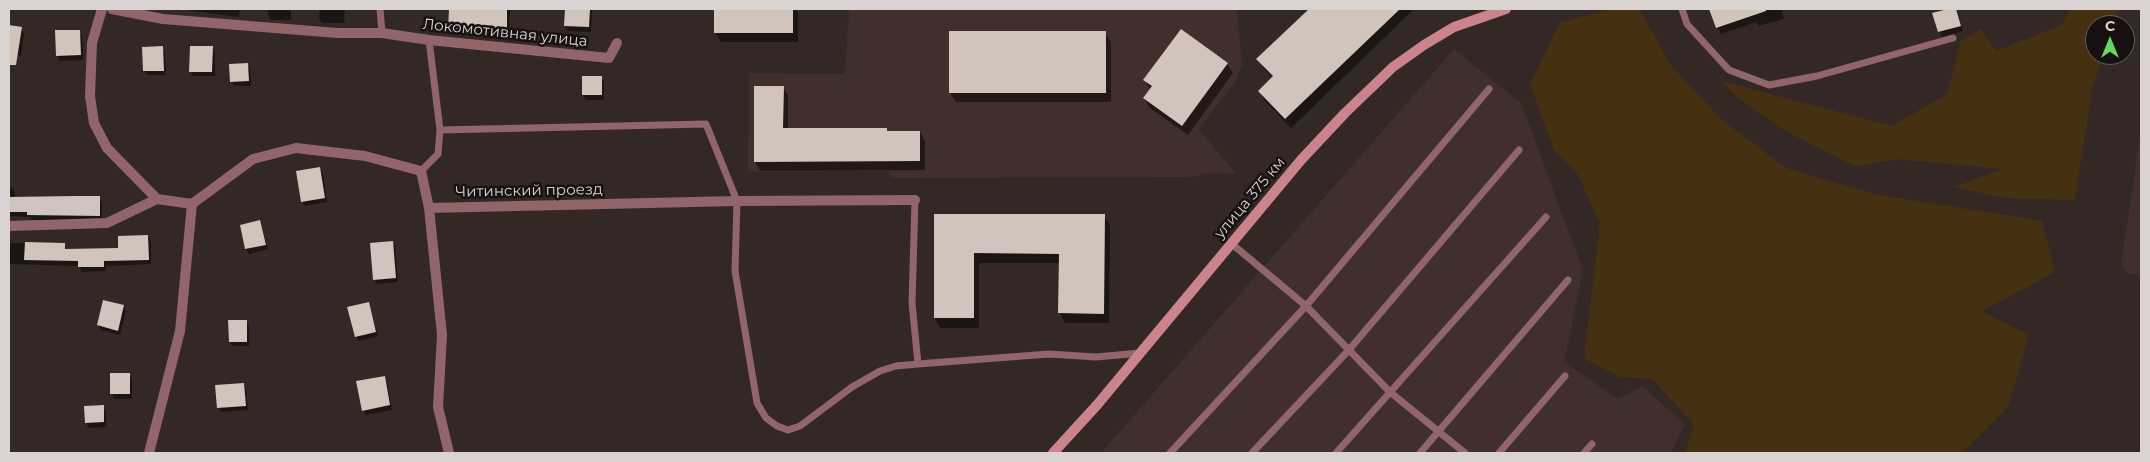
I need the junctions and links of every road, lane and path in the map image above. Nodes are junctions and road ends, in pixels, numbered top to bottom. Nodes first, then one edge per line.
1 (102, 9) edge
2 (112, 9) edge
3 (380, 9) edge
4 (1506, 9) edge
5 (1682, 9) edge
6 (382, 33) junction
7 (1953, 38) dead end
8 (429, 40) junction
9 (617, 43) dead end
10 (1489, 89) dead end
11 (440, 130) junction
12 (1519, 150) dead end
13 (420, 171) junction
14 (157, 199) junction
15 (915, 200) joint
16 (737, 201) junction
17 (192, 204) junction
18 (429, 208) junction
19 (1546, 217) dead end
20 (9, 226) edge
21 (1232, 244) junction
22 (1568, 280) dead end
23 (1306, 306) junction
24 (1348, 351) junction
25 (1140, 353) junction
26 (918, 364) junction
27 (1565, 376) dead end
28 (1390, 392) junction
29 (1440, 431) junction
30 (1592, 444) dead end
31 (149, 453) edge
32 (449, 453) edge
33 (1053, 453) edge
34 (1170, 453) edge
35 (1252, 453) edge
36 (1336, 453) edge
37 (1420, 453) edge
38 (1465, 453) edge
39 (1499, 453) edge
40 (1584, 453) edge

1 - 14 street
2 - 6 street, Локомотивная улица
3 - 6 lane
4 - 21 main road, улица 375 км
5 - 7 lane
6 - 8 street, Локомотивная улица
8 - 9 street, Локомотивная улица
8 - 11 lane
10 - 23 lane
11 - 13 lane
11 - 16 lane
12 - 24 lane
13 - 17 street
13 - 18 street
14 - 17 street
14 - 20 street
15 - 16 street, Читинский проезд
15 - 26 lane
16 - 18 street, Читинский проезд
16 - 26 lane
17 - 31 street
18 - 32 street
19 - 28 lane
21 - 23 lane
21 - 25 main road, улица 375 км
22 - 29 lane
23 - 24 lane
23 - 34 lane
24 - 28 lane
24 - 35 lane
25 - 26 lane
25 - 33 main road, улица 375 км
27 - 39 lane
28 - 29 lane
28 - 36 lane
29 - 37 lane
29 - 38 lane
30 - 40 lane

